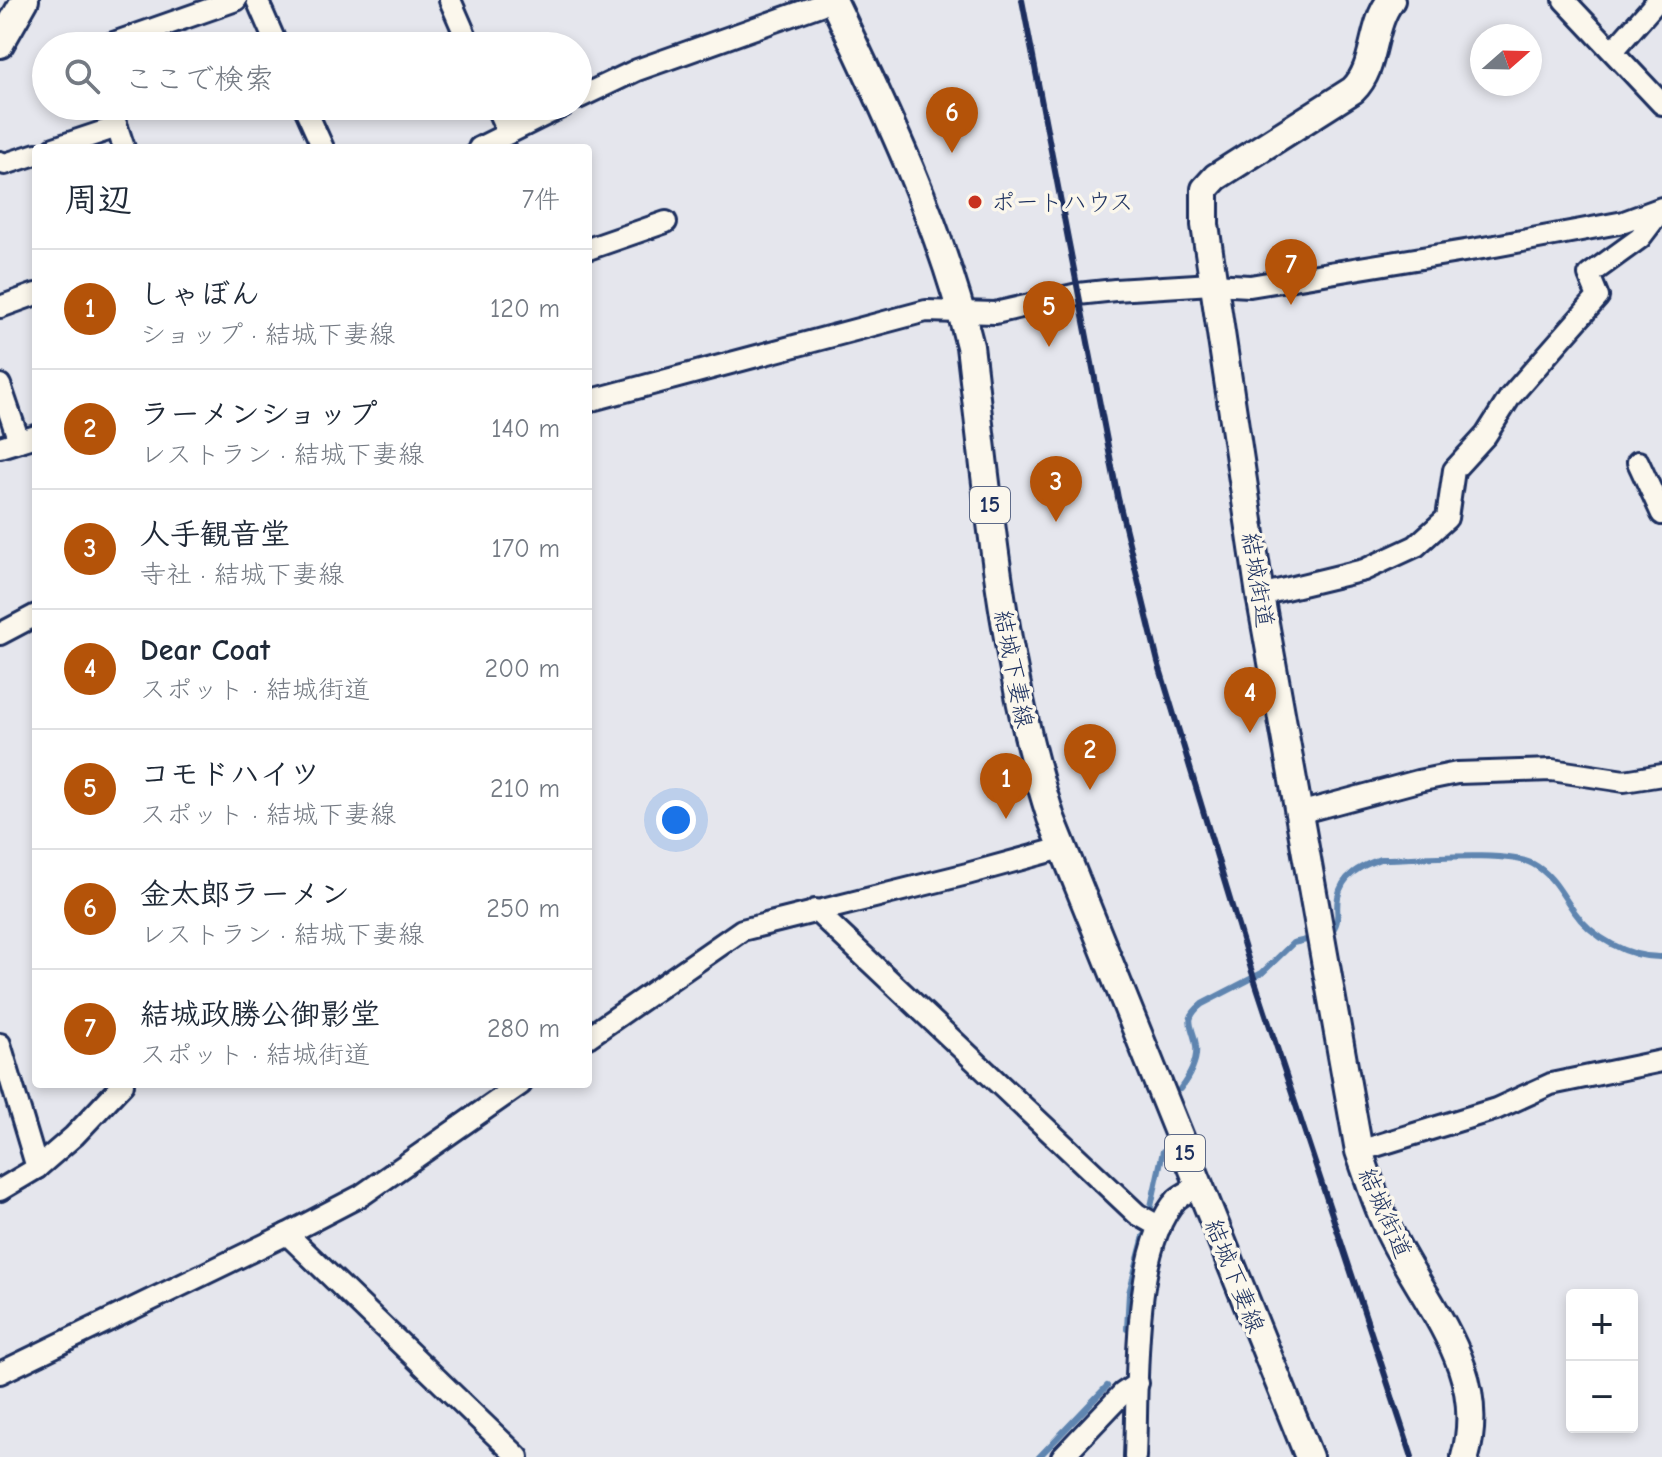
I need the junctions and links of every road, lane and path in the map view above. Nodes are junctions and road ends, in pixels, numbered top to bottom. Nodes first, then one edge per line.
1 (25, 0) edge
2 (236, 0) edge
3 (257, 0) edge
4 (450, 0) edge
5 (833, 0) edge
6 (1391, 0) edge
7 (1564, 0) edge
8 (1658, 0) edge
9 (145, 32) edge
10 (271, 32) edge
11 (464, 32) edge
12 (0, 44) edge
13 (1613, 51) junction
14 (592, 91) edge
15 (1662, 104) edge
16 (115, 120) edge
17 (310, 120) edge
18 (502, 120) edge
19 (534, 120) edge
20 (117, 127) junction
21 (508, 133) junction
22 (66, 144) edge
23 (123, 144) edge
24 (321, 144) edge
25 (487, 144) edge
26 (32, 155) edge
27 (0, 162) edge
28 (1662, 208) edge
29 (666, 222) dead end
30 (592, 248) edge
31 (1212, 284) junction
32 (32, 295) edge
33 (0, 307) edge
34 (962, 312) junction
35 (0, 385) edge
36 (592, 400) edge
37 (18, 441) edge
38 (1638, 462) dead end
39 (1662, 514) edge
40 (1260, 595) junction
41 (32, 617) edge
42 (0, 634) edge
43 (1662, 775) edge
44 (1299, 813) junction
45 (1062, 848) junction
46 (815, 910) junction
47 (592, 1034) edge
48 (0, 1044) edge
49 (1662, 1061) edge
50 (119, 1088) edge
51 (515, 1088) edge
52 (1359, 1151) junction
53 (37, 1168) junction
54 (1198, 1186) junction
55 (0, 1190) edge
56 (1160, 1227) junction
57 (287, 1234) junction
58 (0, 1373) edge
59 (1138, 1383) junction
60 (518, 1457) edge
61 (1062, 1457) edge
62 (1135, 1457) edge
63 (1309, 1457) edge
64 (1465, 1457) edge

1 - 12 main road
2 - 9 street
3 - 10 street
4 - 11 street
5 - 14 street
5 - 34 main road, 結城下妻線 / 15
6 - 31 main road, 結城街道
7 - 13 street
8 - 13 street
13 - 15 street
16 - 20 street
17 - 24 street
18 - 21 street
19 - 21 street
20 - 22 street
20 - 23 street
21 - 25 street
26 - 27 street
28 - 31 street
28 - 40 street
29 - 30 street
31 - 34 street
31 - 40 main road, 結城街道
32 - 33 street
34 - 36 street
34 - 45 main road, 結城下妻線 / 15
35 - 37 street
38 - 39 street
40 - 44 main road, 結城街道
41 - 42 street
43 - 44 street
44 - 52 main road, 結城街道
45 - 46 street
45 - 54 main road, 結城下妻線 / 15
46 - 47 street
46 - 56 street
48 - 53 street
49 - 52 street
50 - 53 street
51 - 57 street
52 - 64 main road, 結城街道
53 - 55 street
54 - 56 street
54 - 63 main road, 結城下妻線 / 15
56 - 59 street
57 - 58 street
57 - 60 street
59 - 61 street
59 - 62 street

